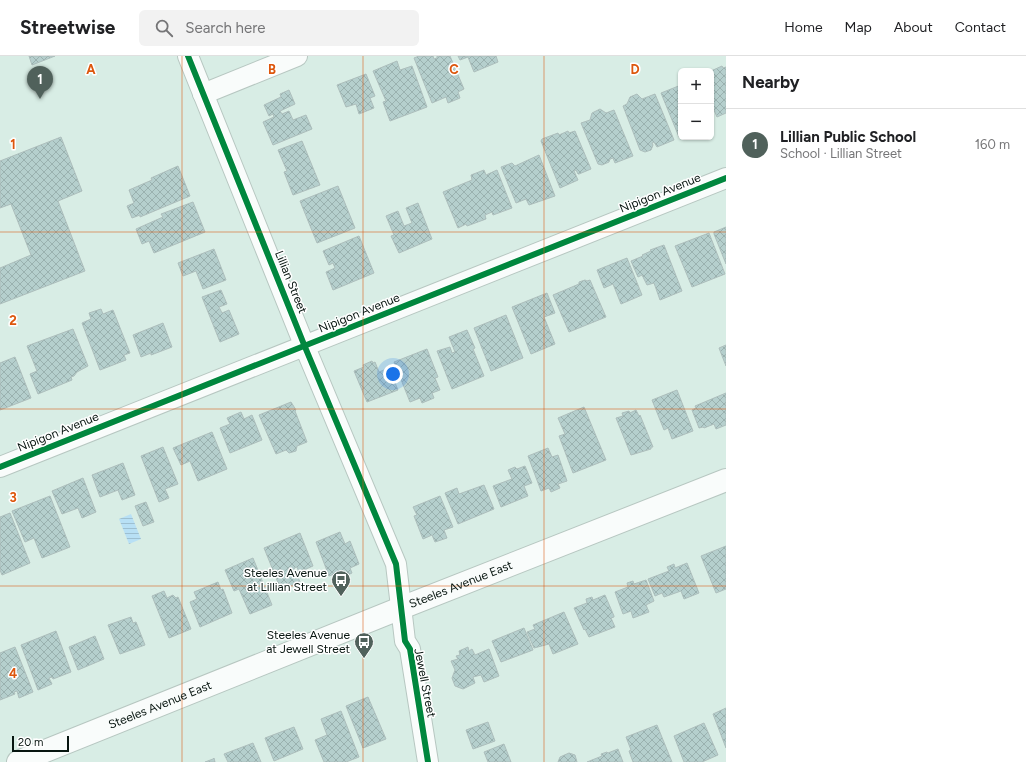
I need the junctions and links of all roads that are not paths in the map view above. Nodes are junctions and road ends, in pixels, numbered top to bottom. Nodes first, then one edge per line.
1 (188, 56) edge
2 (297, 56) edge
3 (203, 94) junction
4 (726, 178) edge
5 (305, 347) junction
6 (0, 467) edge
7 (726, 480) edge
8 (402, 608) junction
9 (18, 762) edge
10 (428, 762) edge

1 - 3 street, Lillian Street
2 - 3 street
3 - 5 street, Lillian Street
4 - 5 street, Nipigon Avenue
5 - 6 street, Nipigon Avenue
5 - 8 street, Lillian Street
7 - 8 main road, Steeles Avenue East
8 - 9 main road, Steeles Avenue East
8 - 10 street, Jewell Street

